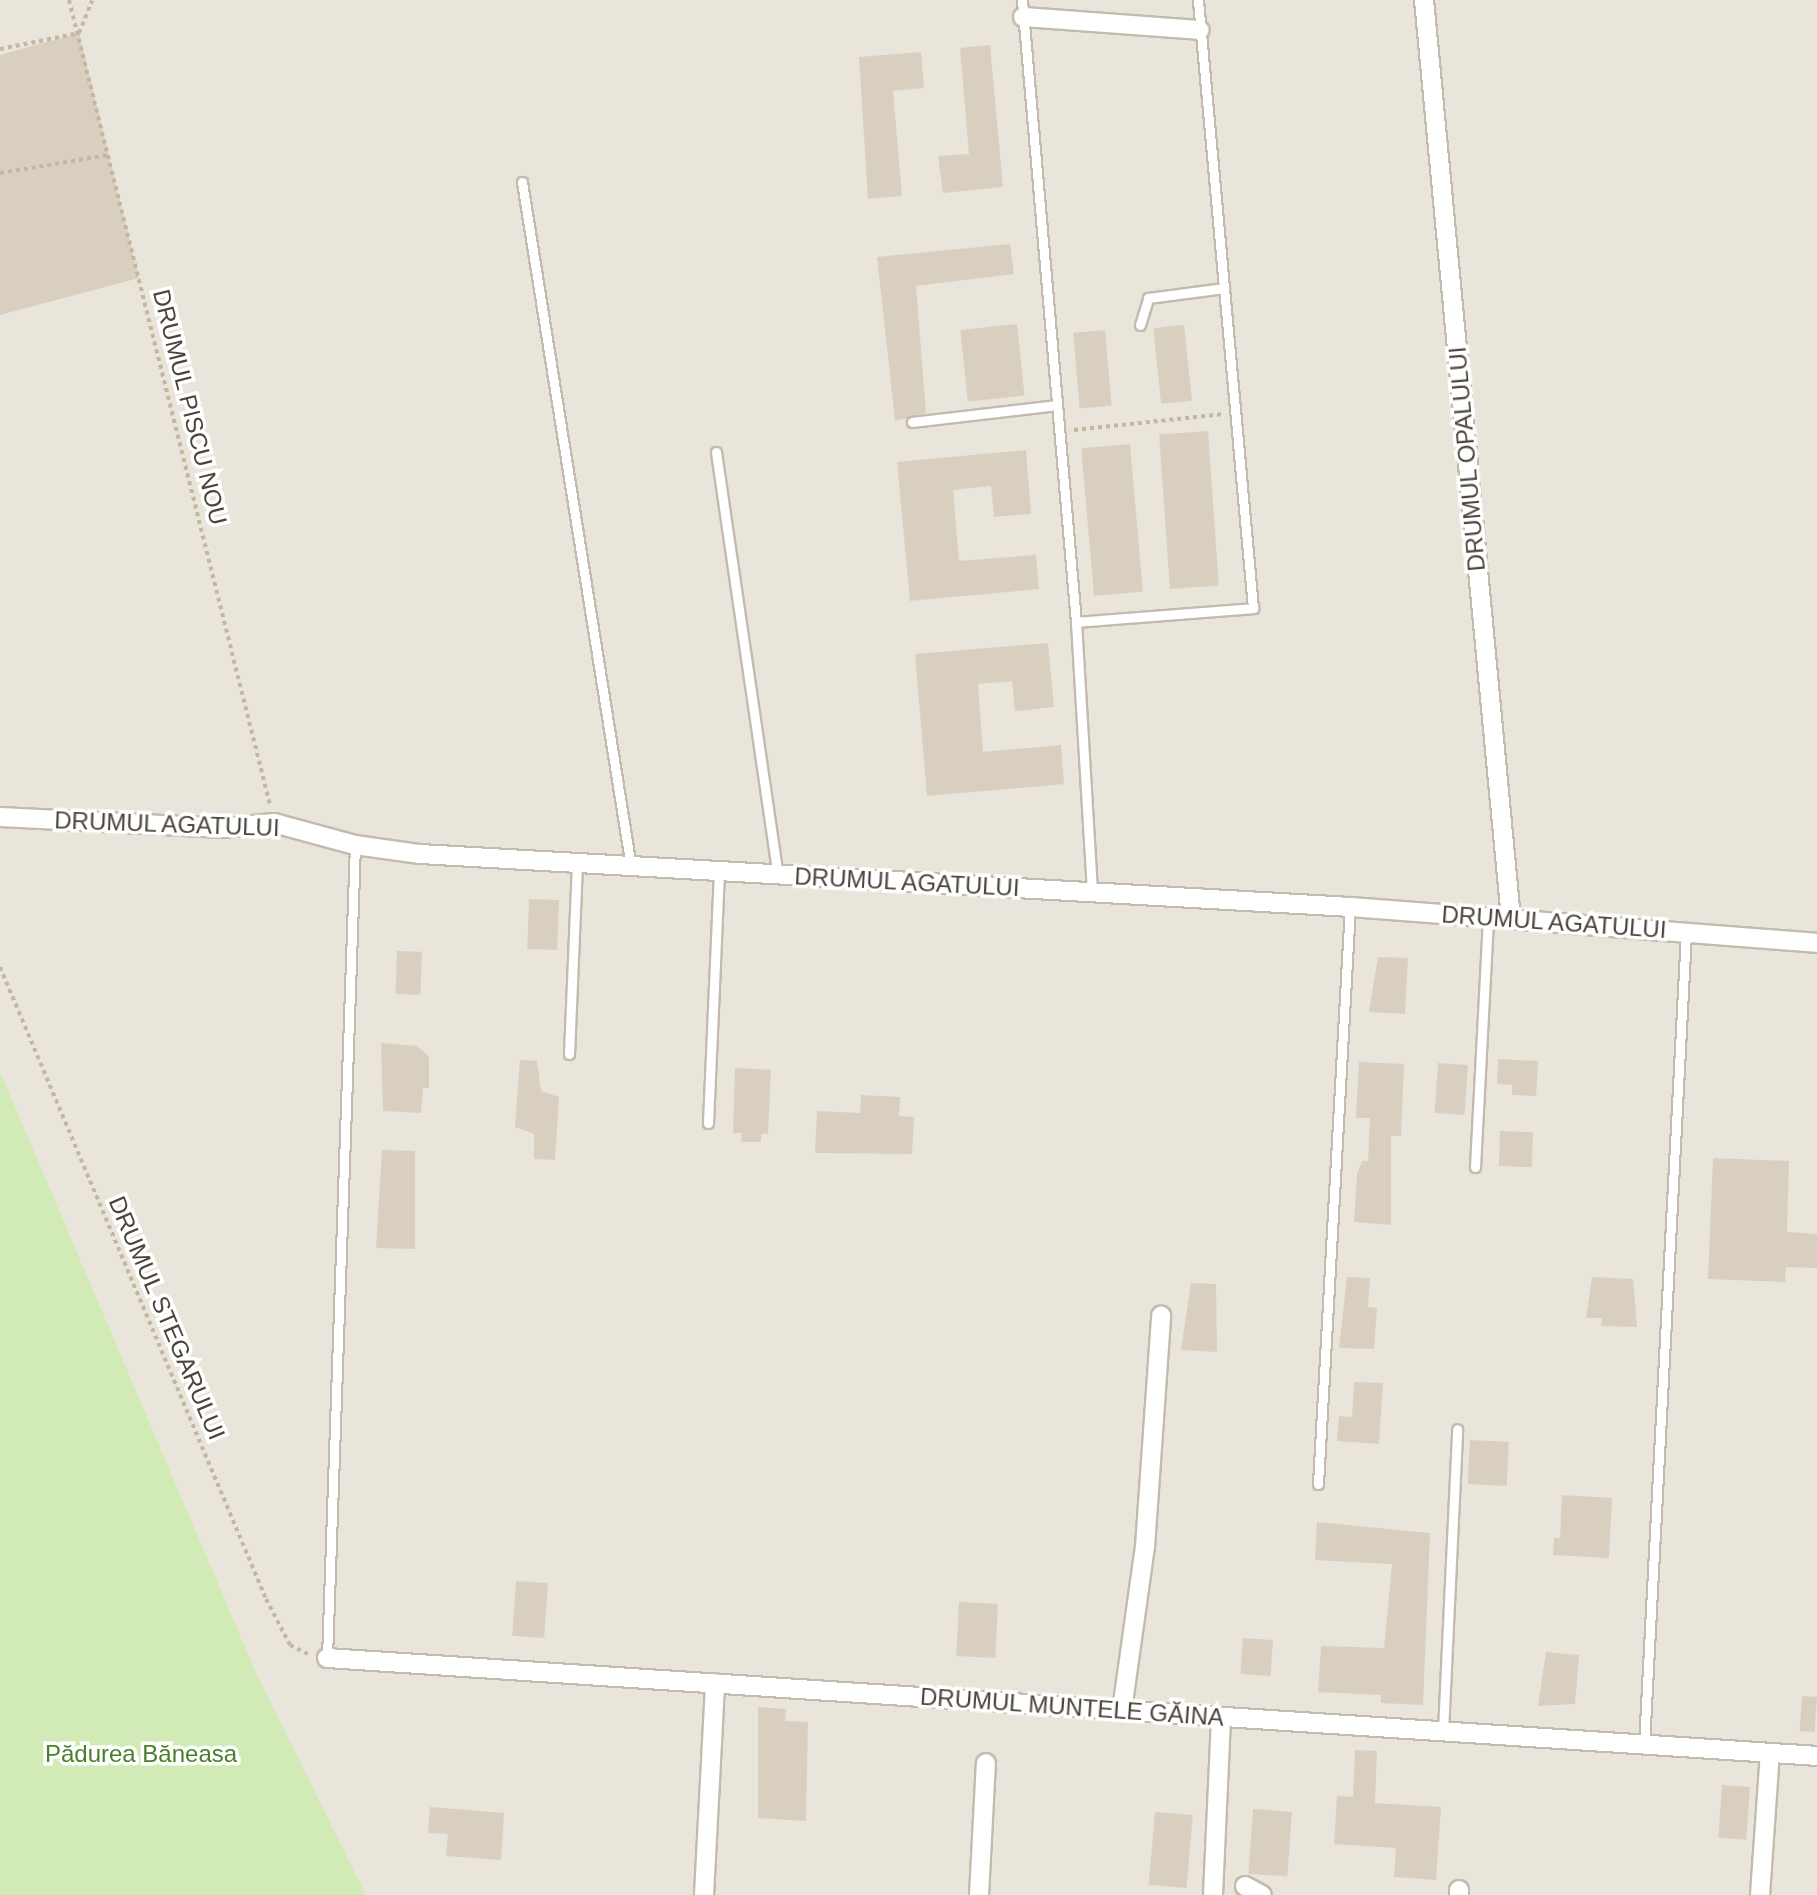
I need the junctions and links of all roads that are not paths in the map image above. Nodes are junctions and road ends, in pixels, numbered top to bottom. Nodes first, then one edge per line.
1 (1198, 0) edge
2 (1424, 0) edge
3 (1022, 8) edge
4 (1200, 30) junction
5 (522, 182) dead end
6 (1224, 288) junction
7 (1140, 325) dead end
8 (1057, 405) junction
9 (912, 422) dead end
10 (716, 452) dead end
11 (1076, 622) junction
12 (0, 817) edge
13 (355, 845) junction
14 (577, 864) junction
15 (631, 867) junction
16 (719, 872) junction
17 (778, 875) junction
18 (1092, 892) junction
19 (1350, 907) junction
20 (1488, 916) junction
21 (1511, 918) junction
22 (1686, 932) junction
23 (1817, 943) edge
24 (569, 1054) dead end
25 (708, 1123) dead end
26 (1475, 1167) dead end
27 (1161, 1316) dead end
28 (1457, 1429) dead end
29 (1318, 1484) dead end
30 (327, 1658) joint
31 (715, 1683) junction
32 (1122, 1710) junction
33 (1221, 1717) junction
34 (1443, 1731) junction
35 (1644, 1745) junction
36 (1770, 1753) junction
37 (1817, 1756) edge
38 (986, 1763) dead end
39 (704, 1895) edge
40 (979, 1895) edge
41 (1213, 1895) edge
42 (1760, 1895) edge

1 - 4 lane
2 - 21 street, DRUMUL OPALULUI
3 - 4 street
3 - 8 lane
4 - 6 lane
5 - 15 lane
6 - 7 lane
6 - 11 lane
8 - 9 lane
8 - 11 lane
10 - 17 lane
11 - 18 lane
12 - 13 street, DRUMUL AGATULUI
13 - 14 street, DRUMUL AGATULUI
13 - 30 lane
14 - 15 street, DRUMUL AGATULUI
14 - 24 lane
15 - 16 street, DRUMUL AGATULUI
16 - 17 street, DRUMUL AGATULUI
16 - 25 lane
17 - 18 street, DRUMUL AGATULUI
18 - 19 street, DRUMUL AGATULUI
19 - 20 street, DRUMUL AGATULUI
19 - 29 lane
20 - 21 street, DRUMUL AGATULUI
20 - 26 lane
21 - 22 street, DRUMUL AGATULUI
22 - 23 street, DRUMUL AGATULUI
22 - 35 lane
27 - 32 street
28 - 34 lane
30 - 31 street, DRUMUL MUNTELE GĂINA
31 - 32 street, DRUMUL MUNTELE GĂINA
31 - 39 street
32 - 33 street, DRUMUL MUNTELE GĂINA
33 - 34 street, DRUMUL MUNTELE GĂINA
33 - 41 street
34 - 35 street, DRUMUL MUNTELE GĂINA
35 - 36 street, DRUMUL MUNTELE GĂINA
36 - 37 street, DRUMUL MUNTELE GĂINA
36 - 42 street
38 - 40 street

